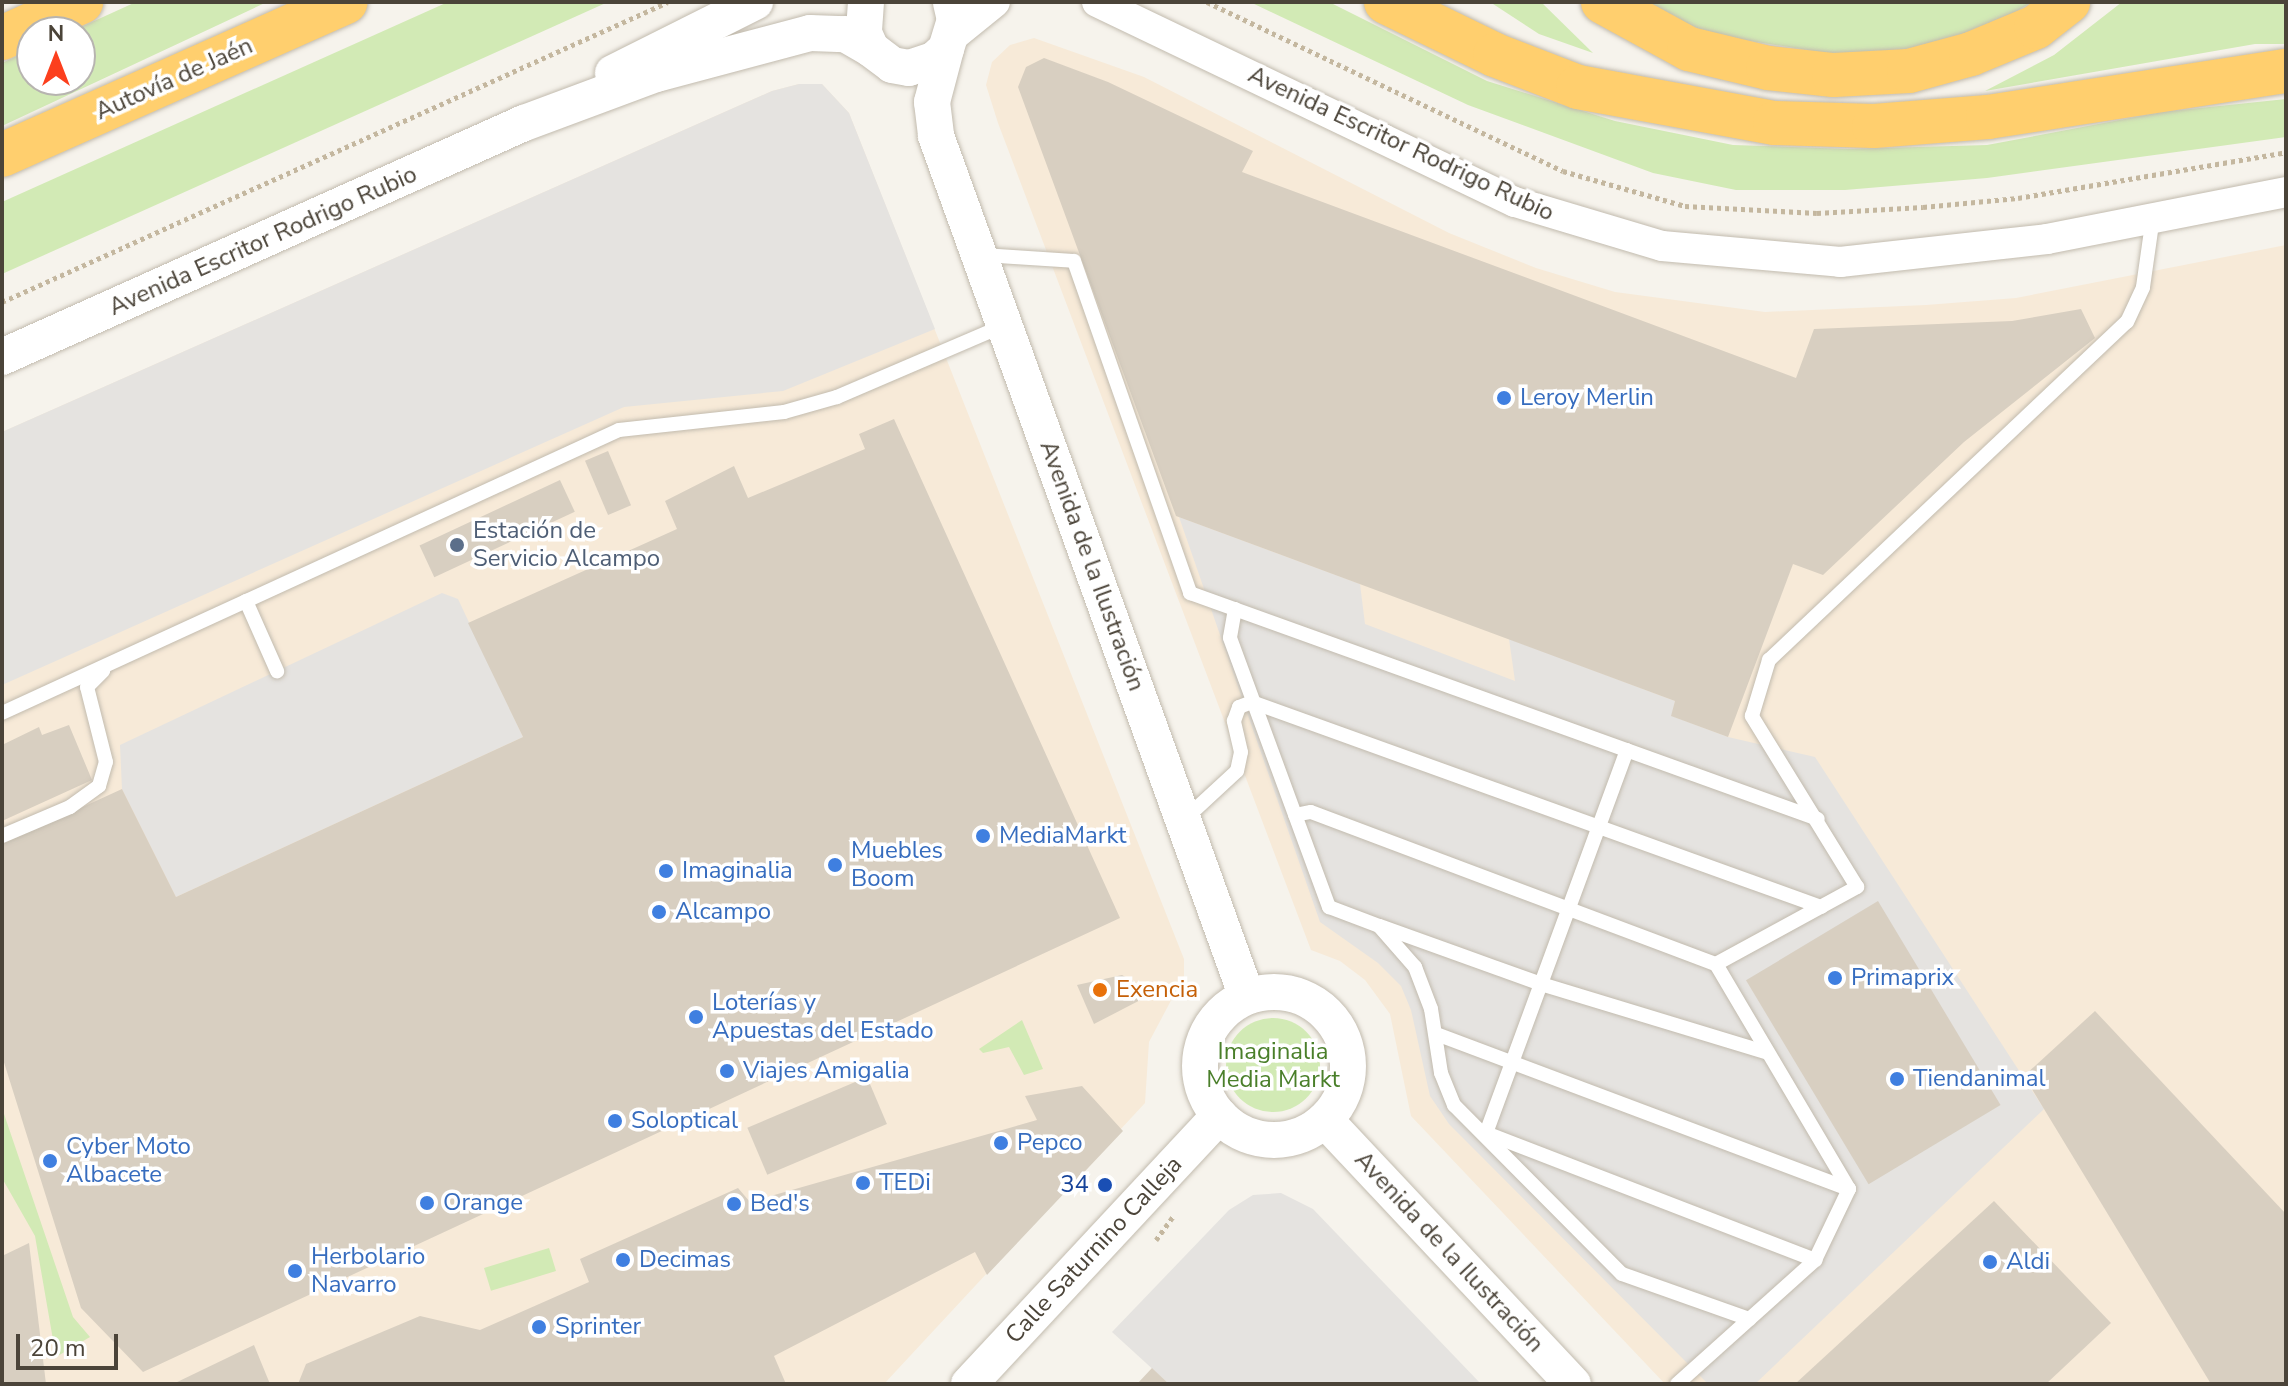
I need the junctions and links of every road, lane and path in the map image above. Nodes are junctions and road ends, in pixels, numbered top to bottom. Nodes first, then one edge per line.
1 (81, 2) edge
2 (345, 2) edge
3 (668, 2) edge
4 (755, 2) edge
5 (866, 2) edge
6 (995, 2) edge
7 (1097, 2) edge
8 (1386, 2) edge
9 (1603, 2) edge
10 (2068, 2) edge
11 (950, 29) edge
12 (2, 38) edge
13 (877, 55) junction
14 (2286, 71) edge
15 (524, 123) junction
16 (936, 136) junction
17 (2, 155) edge
18 (2286, 192) edge
19 (2153, 217) junction
20 (980, 255) junction
21 (2, 302) edge
22 (1005, 325) junction
23 (2, 357) edge
24 (246, 601) junction
25 (1235, 609) junction
26 (111, 663) junction
27 (277, 671) dead end
28 (1252, 702) junction
29 (2, 713) edge
30 (1627, 750) junction
31 (1295, 815) junction
32 (1819, 819) junction
33 (1183, 822) junction
34 (1597, 829) junction
35 (2, 836) edge
36 (1570, 907) junction
37 (1821, 907) junction
38 (1379, 926) junction
39 (1716, 964) junction
40 (1541, 984) junction
41 (1247, 997) junction
42 (1439, 1035) junction
43 (1768, 1053) junction
44 (1512, 1062) junction
45 (1219, 1116) junction
46 (1325, 1120) junction
47 (1486, 1133) junction
48 (1849, 1189) junction
49 (1815, 1260) junction
50 (1749, 1319) junction
51 (969, 1384) edge
52 (1573, 1384) edge
53 (1677, 1384) edge

1 - 12 highway
2 - 17 highway, Autovía de Jaén
3 - 21 path
4 - 15 street, Avenida Escritor Rodrigo Rubio
5 - 13 street
6 - 11 street
7 - 19 street, Avenida Escritor Rodrigo Rubio
8 - 14 highway
9 - 10 highway
11 - 13 street, Avenida Escritor Rodrigo Rubio
11 - 16 street, Avenida de la Ilustración
13 - 15 street, Avenida Escritor Rodrigo Rubio
13 - 16 street, Avenida de la Ilustración
15 - 23 street, Avenida Escritor Rodrigo Rubio
16 - 20 street, Avenida de la Ilustración
18 - 19 street, Avenida Escritor Rodrigo Rubio
19 - 32 lane
20 - 22 street, Avenida de la Ilustración
20 - 25 lane
22 - 24 lane
22 - 33 street, Avenida de la Ilustración
24 - 26 lane
24 - 27 lane
25 - 28 lane
25 - 30 lane
26 - 29 lane
26 - 35 lane
28 - 31 lane
28 - 33 lane
28 - 34 lane
30 - 32 lane
30 - 34 lane
31 - 36 lane
31 - 38 lane
32 - 37 lane
33 - 41 street, Avenida de la Ilustración
34 - 36 lane
34 - 37 lane
36 - 39 lane
36 - 40 lane
37 - 39 lane
38 - 40 lane
38 - 42 lane
39 - 43 lane
40 - 43 lane
40 - 44 lane
41 - 45 street
41 - 46 street
42 - 44 lane
42 - 47 lane
43 - 48 lane
44 - 47 lane
44 - 48 lane
45 - 46 street
45 - 51 street, Calle Saturnino Calleja
46 - 52 street, Avenida de la Ilustración
47 - 49 lane
47 - 50 lane
48 - 49 lane
49 - 50 lane
50 - 53 lane

